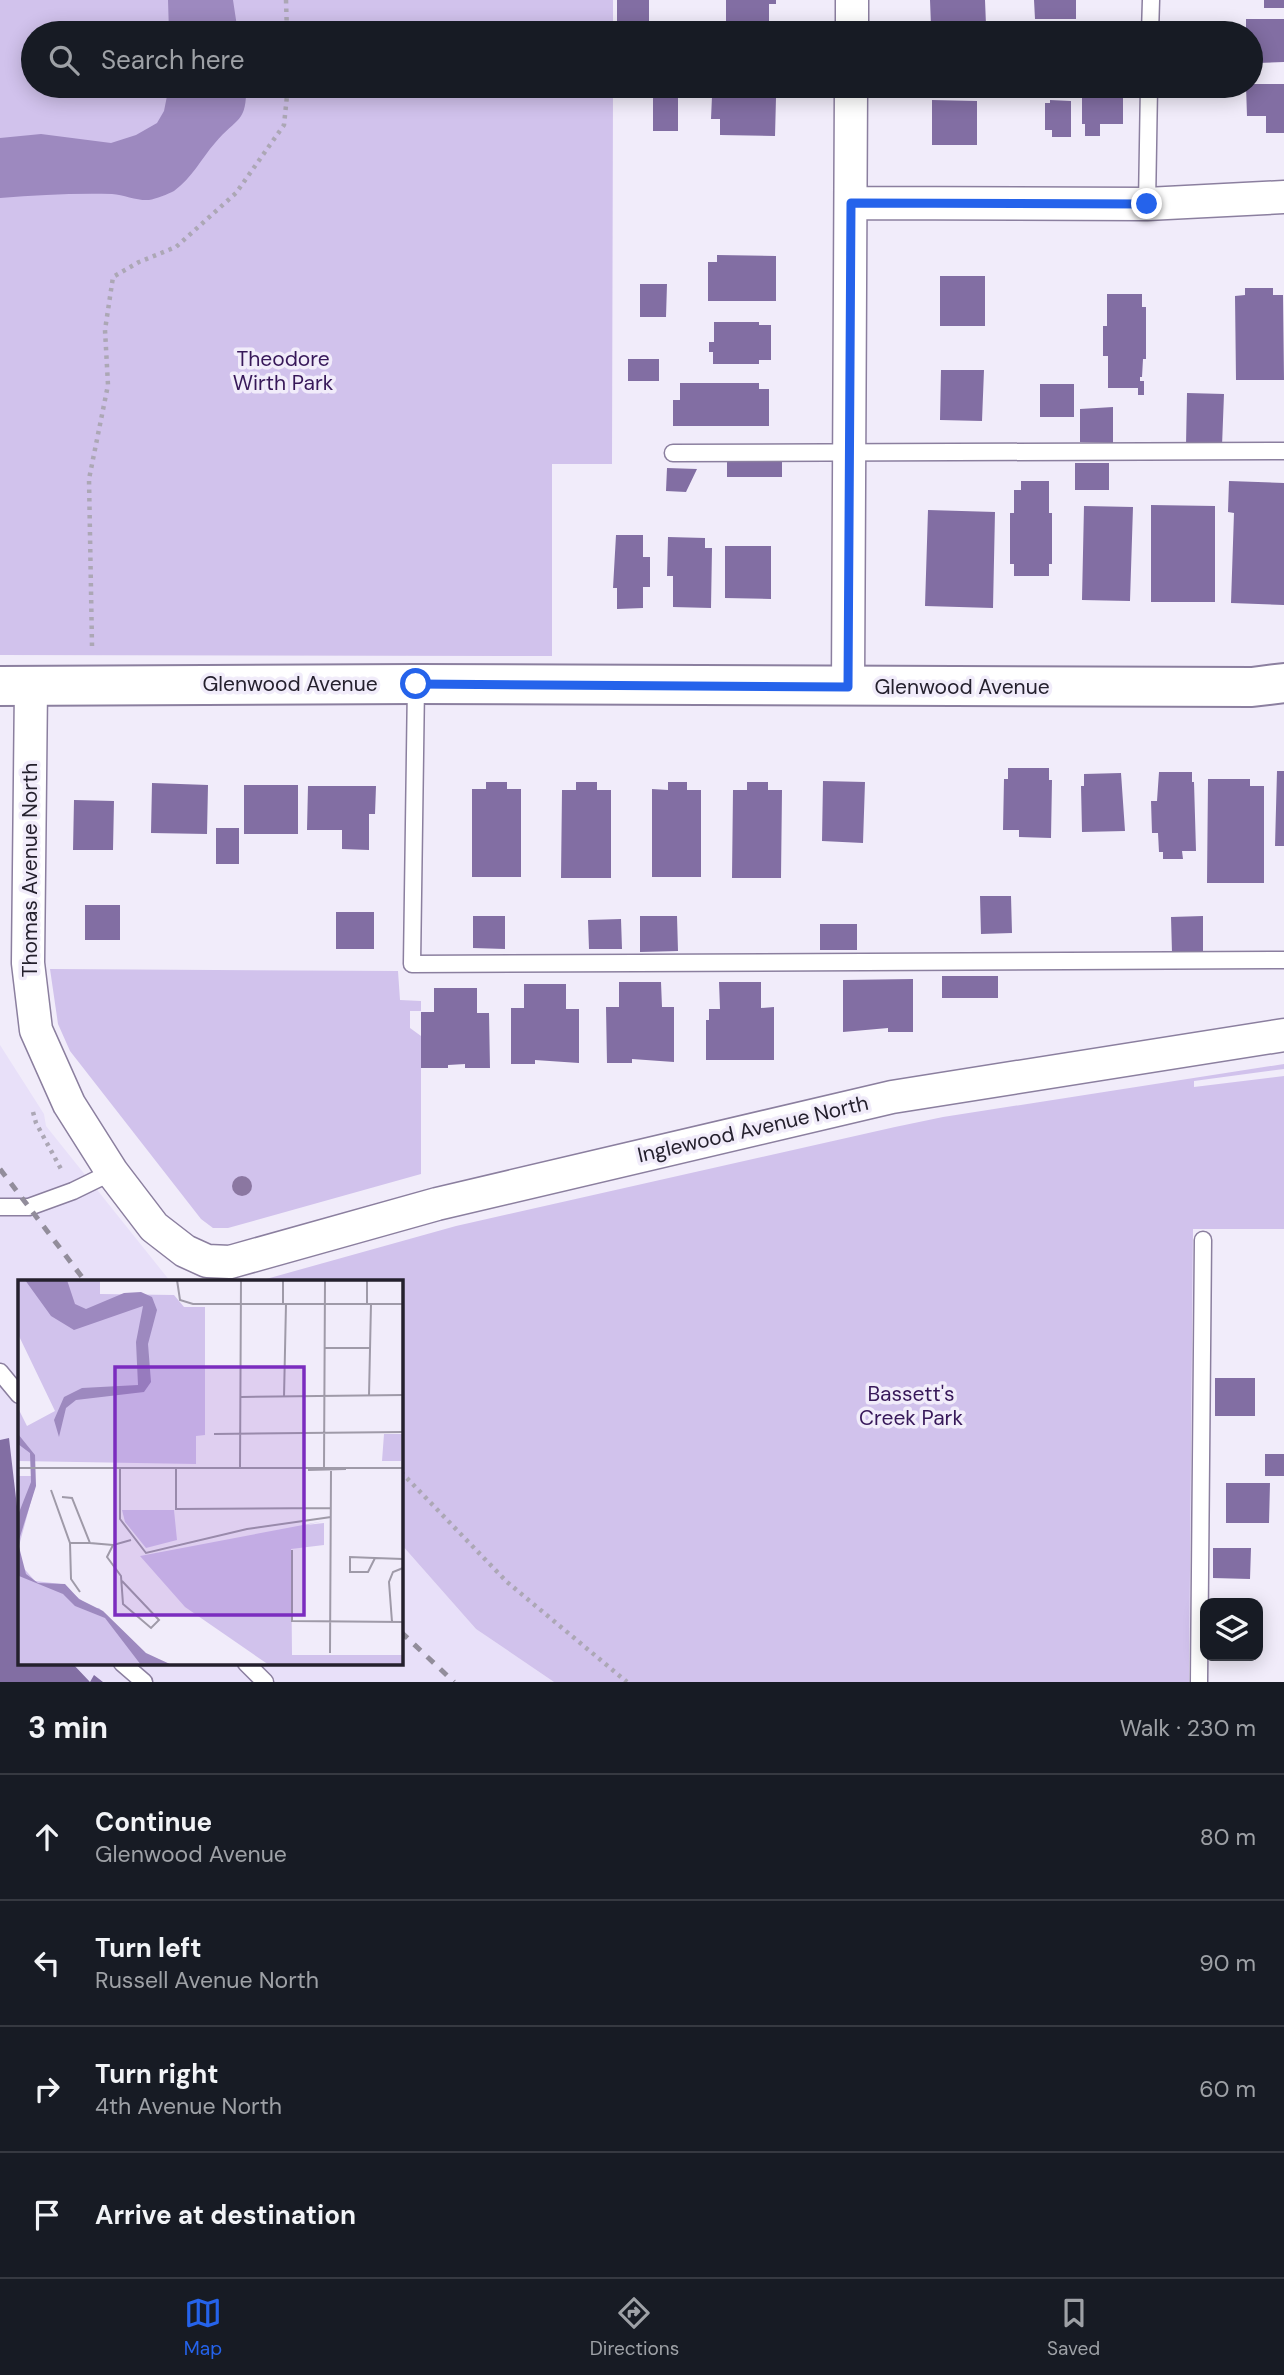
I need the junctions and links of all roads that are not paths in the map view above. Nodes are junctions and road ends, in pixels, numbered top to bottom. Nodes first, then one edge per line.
1 (852, 0) edge
2 (1151, 0) edge
3 (852, 21) edge
4 (1150, 21) edge
5 (852, 98) edge
6 (1149, 98) edge
7 (1284, 197) edge
8 (851, 203) junction
9 (1147, 204) junction
10 (1284, 451) edge
11 (673, 453) dead end
12 (848, 453) junction
13 (416, 684) junction
14 (15, 686) edge
15 (848, 687) junction
16 (1273, 688) edge
17 (1284, 960) edge
18 (1284, 1035) edge
19 (112, 1172) junction
20 (0, 1207) edge
21 (1203, 1240) dead end
22 (230, 1262) joint
23 (0, 1373) edge
24 (18, 1394) edge
25 (123, 1664) edge
26 (247, 1664) edge
27 (145, 1682) edge
28 (265, 1682) edge
29 (1199, 1682) edge

1 - 3 street
2 - 4 lane
5 - 8 street
6 - 9 lane
7 - 9 street
8 - 9 street
8 - 12 street
10 - 12 lane
11 - 12 lane
12 - 15 street
13 - 14 street, Glenwood Avenue
13 - 15 street, Glenwood Avenue
13 - 17 lane
14 - 19 street, Thomas Avenue North
15 - 16 street, Glenwood Avenue
18 - 22 street, Inglewood Avenue North
19 - 20 lane
19 - 22 street, Thomas Avenue North
21 - 29 lane
23 - 24 lane
25 - 27 lane
26 - 28 lane

